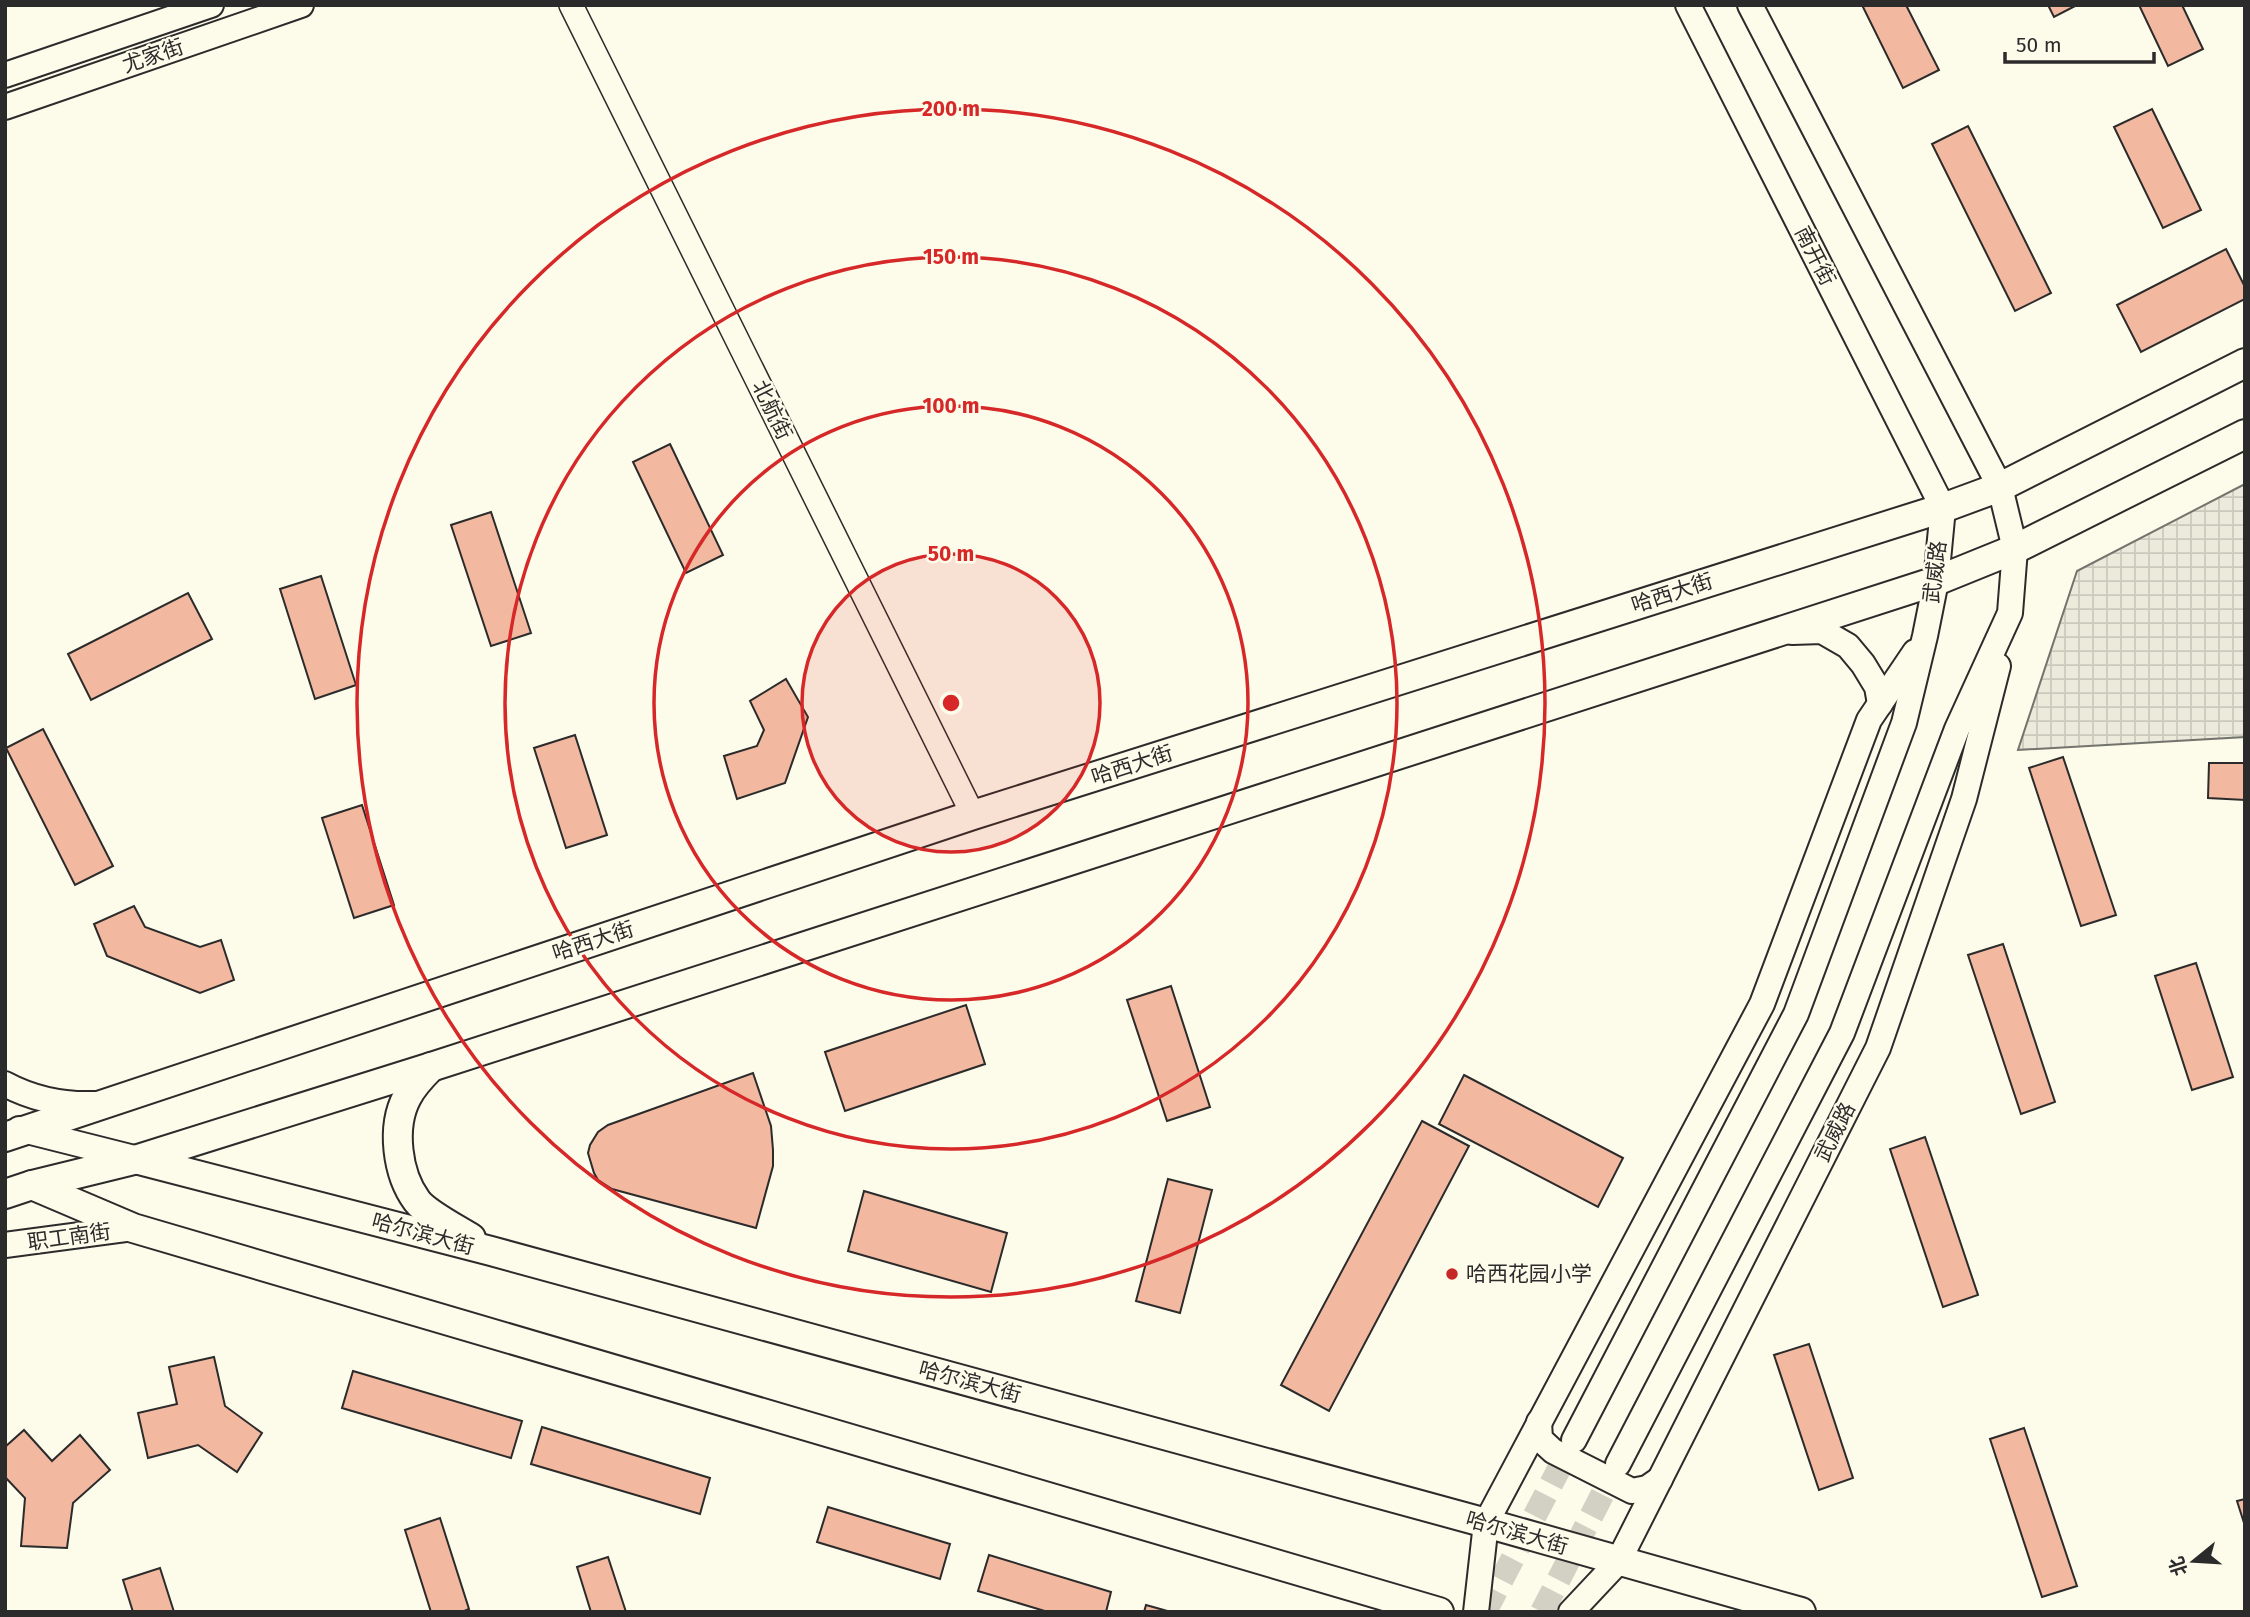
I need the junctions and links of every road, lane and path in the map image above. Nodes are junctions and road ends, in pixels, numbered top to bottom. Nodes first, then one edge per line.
1 (211, 5) edge
2 (301, 5) edge
3 (571, 5) edge
4 (1688, 5) edge
5 (1751, 5) edge
6 (5, 75) edge
7 (5, 107) edge
8 (2245, 363) edge
9 (2245, 434) edge
10 (2000, 487) junction
11 (1942, 508) junction
12 (2015, 549) junction
13 (1936, 581) junction
14 (2010, 612) junction
15 (1777, 632) junction
16 (1925, 636) junction
17 (1880, 704) junction
18 (972, 815) junction
19 (431, 1067) junction
20 (5, 1084) edge
21 (108, 1103) junction
22 (12, 1131) edge
23 (138, 1159) junction
24 (5, 1176) edge
25 (32, 1185) junction
26 (5, 1194) edge
27 (133, 1228) junction
28 (5, 1245) edge
29 (491, 1251) junction
30 (1539, 1422) junction
31 (1574, 1440) tunnel mouth
32 (1618, 1464) tunnel mouth
33 (1660, 1479) junction
34 (1486, 1523) junction
35 (1618, 1562) junction
36 (1439, 1612) edge
37 (1476, 1612) edge
38 (1571, 1612) edge
39 (1801, 1612) edge

1 - 6 main road, 尤家街
2 - 7 main road, 尤家街
3 - 18 street, 北航街
4 - 11 main road, 南开街
5 - 10 main road
8 - 10 main road, 哈西大街
9 - 12 main road
10 - 11 main road, 哈西大街
10 - 12 main road, 武威路
11 - 13 main road, 武威路
11 - 18 main road, 哈西大街
12 - 13 main road
12 - 14 main road, 武威路
13 - 15 main road
13 - 16 main road, 武威路
14 - 32 main road, 武威路
14 - 33 main road, 武威路
15 - 17 main road
15 - 19 main road
16 - 17 main road, 武威路
16 - 31 main road, 武威路
17 - 30 main road, 武威路
18 - 21 main road, 哈西大街
19 - 23 main road
19 - 29 main road
20 - 21 main road
21 - 22 main road, 哈西大街
22 - 23 main road
23 - 25 main road
23 - 29 main road, 哈尔滨大街
24 - 25 main road
25 - 26 main road
25 - 27 main road
27 - 28 main road, 职工南街
27 - 36 main road
29 - 34 main road, 哈尔滨大街
30 - 33 main road
30 - 34 main road, 武威路
33 - 35 main road, 武威路
34 - 35 main road, 哈尔滨大街
34 - 37 main road, 武威路
35 - 38 main road, 武威路
35 - 39 main road, 哈尔滨大街

